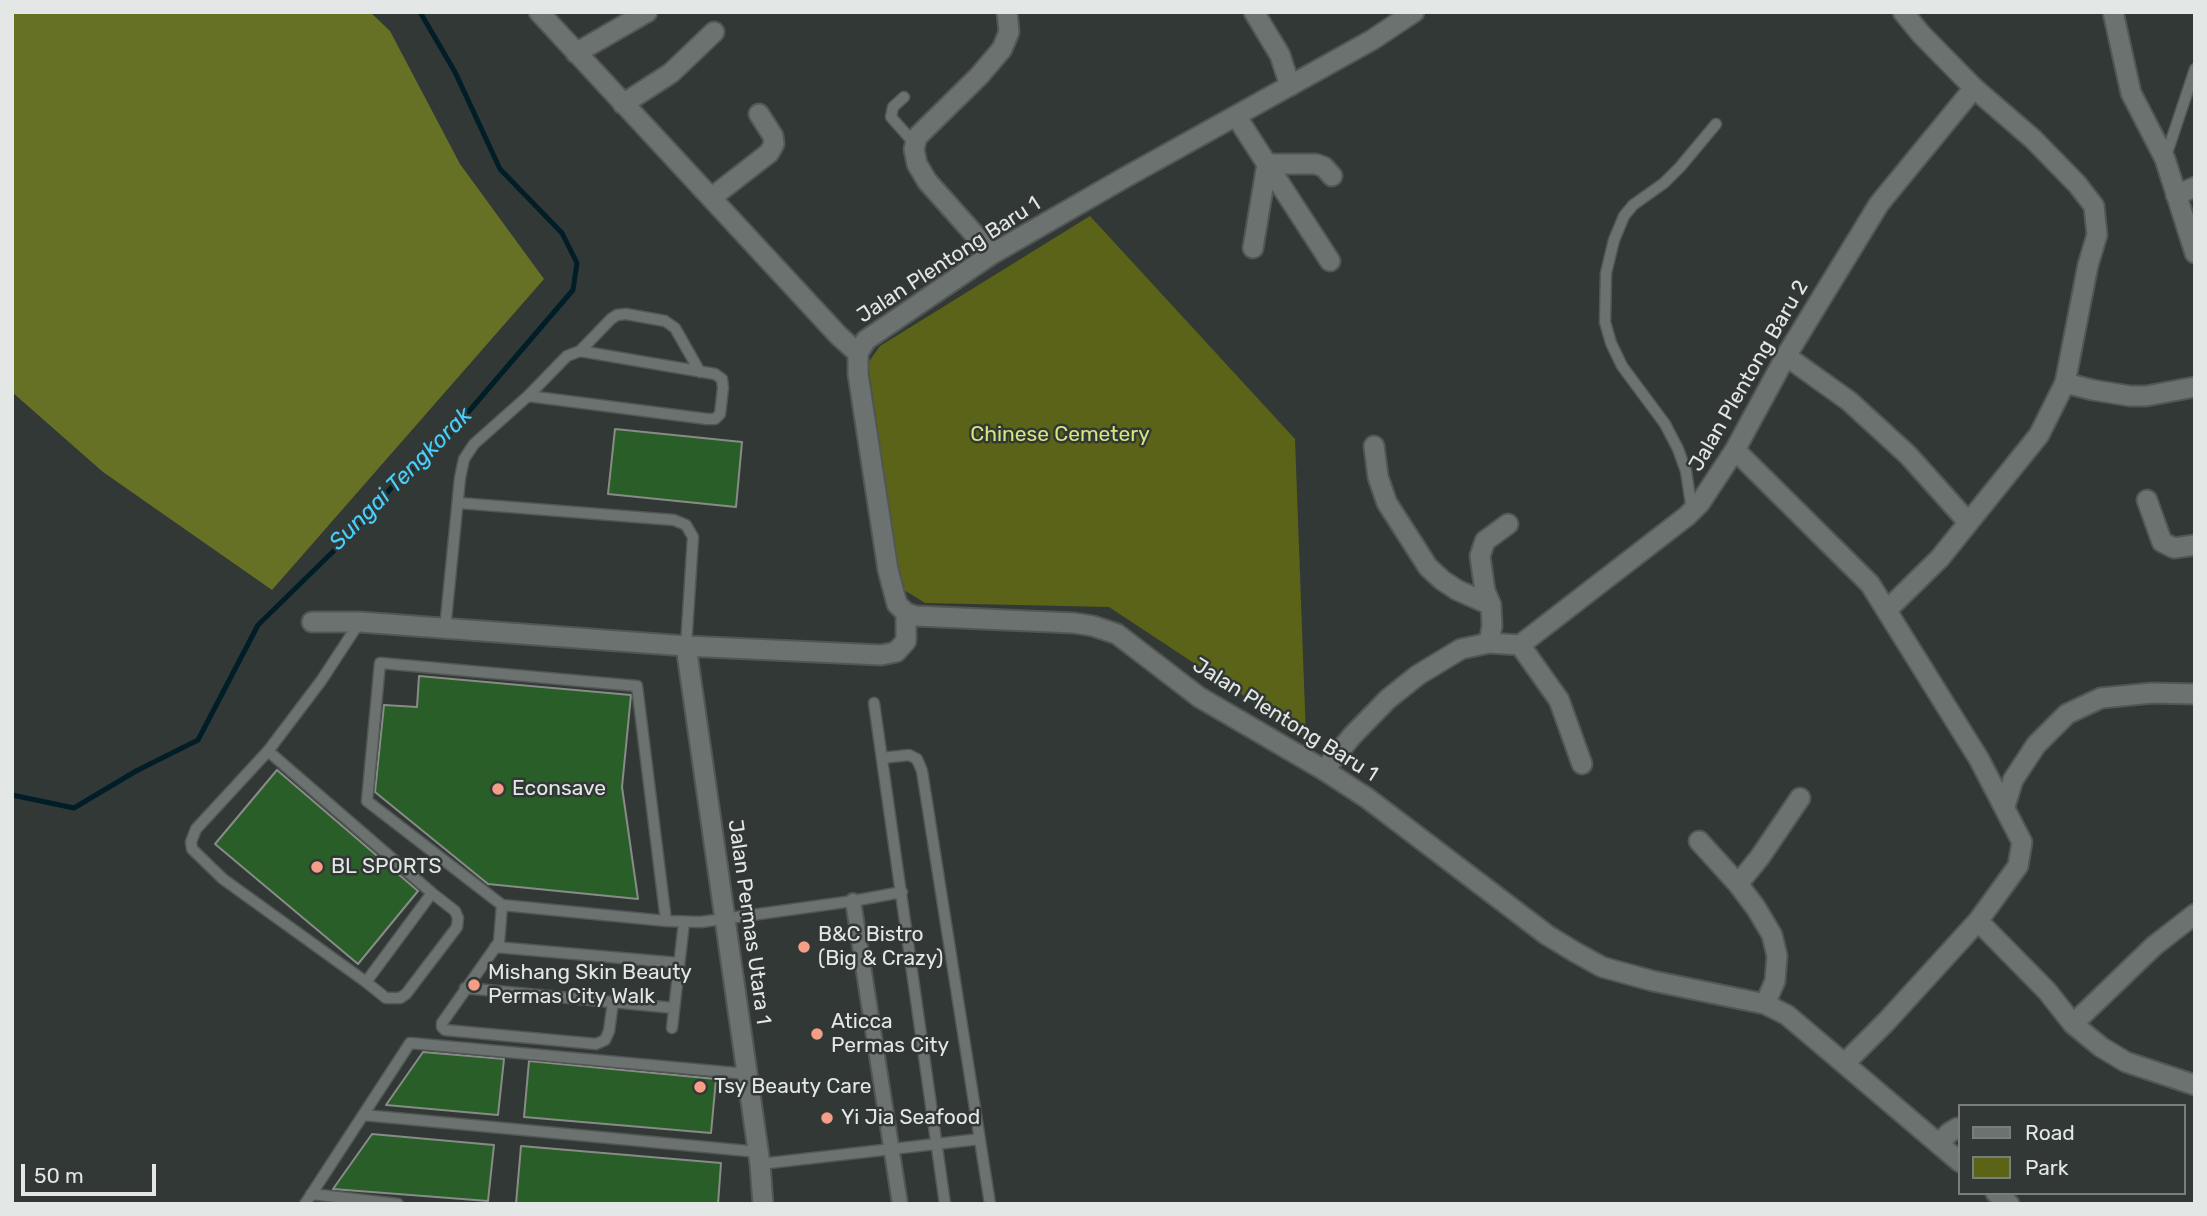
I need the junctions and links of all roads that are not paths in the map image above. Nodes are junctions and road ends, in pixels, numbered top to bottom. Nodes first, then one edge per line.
1 (539, 12) edge
2 (647, 12) edge
3 (1007, 12) edge
4 (1254, 12) edge
5 (1414, 12) edge
6 (1903, 12) edge
7 (2113, 12) edge
8 (714, 32) dead end
9 (576, 53) junction
10 (2195, 69) edge
11 (1290, 86) junction
12 (1974, 88) junction
13 (904, 97) dead end
14 (623, 104) junction
15 (759, 114) dead end
16 (1236, 116) junction
17 (1716, 124) dead end
18 (914, 143) junction
19 (2161, 152) junction
20 (1267, 164) junction
21 (1332, 176) dead end
22 (2185, 191) edge
23 (711, 198) junction
24 (1253, 248) dead end
25 (2195, 253) edge
26 (992, 254) junction
27 (1330, 261) dead end
28 (580, 351) junction
29 (858, 353) junction
30 (1786, 356) junction
31 (700, 372) junction
32 (2077, 386) junction
33 (2195, 387) edge
34 (528, 396) junction
35 (1374, 446) dead end
36 (1735, 450) junction
37 (2147, 500) dead end
38 (458, 503) junction
39 (1692, 511) junction
40 (1968, 522) junction
41 (1508, 524) dead end
42 (2195, 545) edge
43 (1490, 606) junction
44 (1887, 610) junction
45 (906, 613) junction
46 (312, 622) dead end
47 (360, 622) junction
48 (445, 629) junction
49 (1489, 643) junction
50 (1520, 645) junction
51 (686, 646) junction
52 (2195, 694) edge
53 (874, 703) dead end
54 (268, 751) junction
55 (882, 758) junction
56 (1582, 764) dead end
57 (1324, 771) junction
58 (1800, 798) dead end
59 (2005, 806) junction
60 (1699, 841) dead end
61 (1738, 884) junction
62 (902, 892) junction
63 (432, 893) junction
64 (853, 901) junction
65 (502, 905) junction
66 (2195, 914) edge
67 (726, 920) junction
68 (666, 921) junction
69 (1978, 921) junction
70 (684, 922) junction
71 (495, 947) junction
72 (679, 964) junction
73 (366, 982) junction
74 (465, 988) junction
75 (613, 1002) junction
76 (1765, 1004) junction
77 (674, 1007) junction
78 (2073, 1024) junction
79 (672, 1028) dead end
80 (1845, 1063) junction
81 (747, 1074) junction
82 (2195, 1085) edge
83 (363, 1115) junction
84 (1958, 1128) edge
85 (980, 1139) junction
86 (937, 1143) junction
87 (1939, 1144) junction
88 (891, 1149) junction
89 (759, 1158) junction
90 (1958, 1161) edge
91 (308, 1199) edge
92 (398, 1204) edge
93 (763, 1204) edge
94 (900, 1204) edge
95 (945, 1204) edge
96 (990, 1204) edge

1 - 9 street
2 - 9 street
3 - 18 street
4 - 11 street
5 - 11 street, Jalan Plentong Baru 1
6 - 12 street
7 - 19 street
8 - 14 street
9 - 14 street
10 - 19 lane
11 - 16 street, Jalan Plentong Baru 1
12 - 30 street, Jalan Plentong Baru 2
12 - 32 street
13 - 18 lane
14 - 23 street
15 - 23 street
16 - 20 street
16 - 26 street, Jalan Plentong Baru 1
17 - 39 lane
18 - 26 street
19 - 22 street
20 - 21 street
20 - 24 street
20 - 27 street
22 - 25 street
23 - 29 street
26 - 29 street, Jalan Plentong Baru 1
28 - 31 lane
28 - 31 lane
28 - 34 lane
29 - 45 street, Jalan Plentong Baru 1
30 - 36 street, Jalan Plentong Baru 2
30 - 40 street
31 - 34 lane
32 - 33 street
32 - 40 street
34 - 38 lane
35 - 43 street
36 - 39 street, Jalan Plentong Baru 2
36 - 44 street
37 - 42 street
38 - 48 lane
38 - 51 lane
39 - 50 street, Jalan Plentong Baru 2
40 - 44 street
41 - 43 street
43 - 49 street
44 - 59 street
45 - 51 street
45 - 57 street, Jalan Plentong Baru 1
46 - 47 street
47 - 48 street
47 - 54 lane
48 - 51 street
49 - 50 street
49 - 57 street
50 - 56 street
51 - 67 street, Jalan Permas Utara 1
52 - 59 street
53 - 55 lane
54 - 63 lane
54 - 73 lane
55 - 62 lane
55 - 85 lane
57 - 76 street, Jalan Plentong Baru 1
58 - 61 street
59 - 69 street
60 - 61 street
61 - 76 street
62 - 64 lane
62 - 86 lane
63 - 73 lane
63 - 73 lane
64 - 67 lane
64 - 88 street
65 - 68 lane
65 - 68 lane
65 - 71 lane
66 - 78 street
67 - 70 lane
67 - 81 street, Jalan Permas Utara 1
68 - 70 lane
69 - 78 street
69 - 80 street
70 - 72 lane
71 - 72 lane
71 - 74 lane
72 - 77 lane
74 - 75 lane
74 - 75 lane
75 - 77 lane
76 - 80 street, Jalan Plentong Baru 1
77 - 79 lane
78 - 82 street
80 - 87 street, Jalan Plentong Baru 1
81 - 83 lane
81 - 89 street, Jalan Permas Utara 1
83 - 89 lane
83 - 91 lane
84 - 87 street
85 - 86 lane
85 - 96 lane
86 - 88 lane
86 - 95 lane
87 - 90 street, Jalan Plentong Baru 1
88 - 89 lane
88 - 94 street
89 - 93 street, Jalan Permas Utara 1
91 - 92 lane

